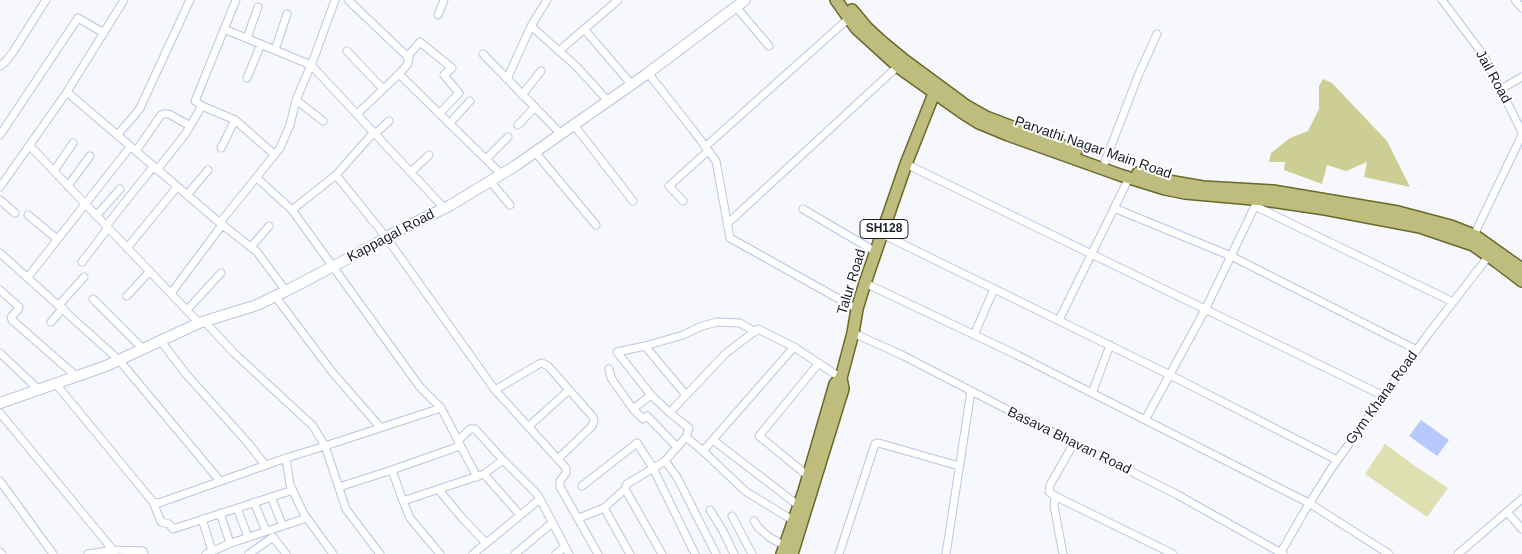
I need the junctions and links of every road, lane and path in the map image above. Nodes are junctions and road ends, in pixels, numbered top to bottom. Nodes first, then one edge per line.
1 (46, 0) edge
2 (124, 0) edge
3 (190, 0) edge
4 (236, 0) edge
5 (335, 0) edge
6 (348, 0) edge
7 (444, 0) edge
8 (547, 0) edge
9 (618, 0) edge
10 (745, 0) edge
11 (836, 0) edge
12 (845, 0) edge
13 (1442, 0) edge
14 (1515, 0) edge
15 (258, 7) dead end
16 (736, 7) junction
17 (1522, 8) edge
18 (287, 14) dead end
19 (438, 15) dead end
20 (849, 18) junction
21 (531, 26) junction
22 (584, 28) junction
23 (224, 29) junction
24 (104, 33) junction
25 (1157, 34) dead end
26 (247, 38) junction
27 (261, 44) junction
28 (769, 46) dead end
29 (274, 50) junction
30 (347, 51) dead end
31 (559, 51) junction
32 (483, 54) dead end
33 (407, 57) junction
34 (311, 65) junction
35 (0, 66) edge
36 (898, 66) junction
37 (542, 71) dead end
38 (648, 73) junction
39 (399, 74) junction
40 (1522, 77) edge
41 (247, 78) dead end
42 (507, 79) junction
43 (632, 85) junction
44 (383, 89) junction
45 (936, 89) junction
46 (1500, 89) junction
47 (67, 92) junction
48 (522, 95) junction
49 (296, 100) junction
50 (470, 101) dead end
51 (608, 102) junction
52 (202, 106) junction
53 (534, 107) junction
54 (356, 114) junction
55 (439, 114) junction
56 (236, 120) junction
57 (388, 121) dead end
58 (323, 122) dead end
59 (449, 124) junction
60 (518, 125) dead end
61 (574, 125) junction
62 (190, 126) junction
63 (375, 133) junction
64 (561, 134) junction
65 (1522, 134) edge
66 (0, 135) edge
67 (117, 135) junction
68 (508, 137) dead end
69 (73, 143) dead end
70 (30, 146) junction
71 (221, 148) dead end
72 (133, 149) junction
73 (706, 149) junction
74 (535, 152) junction
75 (275, 155) junction
76 (429, 155) dead end
77 (90, 156) dead end
78 (486, 160) junction
79 (1105, 162) junction
80 (906, 164) junction
81 (155, 168) junction
82 (208, 170) dead end
83 (54, 171) junction
84 (411, 172) junction
85 (501, 174) junction
86 (336, 175) junction
87 (257, 178) junction
88 (1129, 178) junction
89 (490, 181) junction
90 (68, 186) junction
91 (0, 187) edge
92 (177, 187) junction
93 (120, 189) dead end
94 (187, 195) junction
95 (1257, 198) junction
96 (0, 200) edge
97 (633, 201) dead end
98 (683, 201) dead end
99 (85, 204) junction
100 (510, 205) dead end
101 (444, 208) junction
102 (1114, 208) junction
103 (803, 209) dead end
104 (292, 210) junction
105 (15, 212) dead end
106 (28, 215) dead end
107 (96, 216) junction
108 (596, 224) dead end
109 (727, 224) junction
110 (222, 226) junction
111 (268, 226) dead end
112 (107, 227) junction
113 (882, 234) junction
114 (1474, 235) junction
115 (386, 237) junction
116 (57, 239) junction
117 (250, 247) junction
118 (127, 248) junction
119 (876, 252) junction
120 (1492, 252) junction
121 (0, 253) edge
122 (1091, 254) junction
123 (1231, 256) junction
124 (82, 262) dead end
125 (333, 267) junction
126 (1522, 269) edge
127 (150, 271) junction
128 (220, 273) dead end
129 (28, 277) junction
130 (84, 278) dead end
131 (1522, 281) edge
132 (865, 283) junction
133 (994, 289) junction
134 (0, 290) edge
135 (286, 291) junction
136 (171, 293) junction
137 (127, 296) dead end
138 (275, 296) junction
139 (93, 299) dead end
140 (1453, 302) junction
141 (61, 307) junction
142 (857, 309) junction
143 (187, 310) junction
144 (1205, 310) junction
145 (1059, 320) junction
146 (51, 322) dead end
147 (201, 322) junction
148 (755, 332) junction
149 (853, 333) junction
150 (974, 335) junction
151 (160, 340) junction
152 (1110, 345) junction
153 (644, 346) junction
154 (794, 347) junction
155 (143, 348) junction
156 (1417, 350) junction
157 (0, 352) edge
158 (120, 360) junction
159 (819, 363) junction
160 (609, 369) dead end
161 (1170, 375) junction
162 (76, 376) junction
163 (841, 378) junction
164 (56, 384) junction
165 (39, 390) junction
166 (496, 390) junction
167 (569, 390) junction
168 (972, 392) junction
169 (1092, 394) junction
170 (651, 395) junction
171 (686, 395) junction
172 (1384, 396) junction
173 (0, 403) edge
174 (440, 408) junction
175 (632, 409) junction
176 (0, 413) edge
177 (670, 413) junction
178 (1145, 420) junction
179 (380, 427) junction
180 (528, 427) junction
181 (686, 437) junction
182 (712, 440) junction
183 (1074, 443) junction
184 (459, 444) junction
185 (325, 446) junction
186 (677, 447) junction
187 (703, 452) junction
188 (286, 458) junction
189 (558, 459) junction
190 (504, 460) junction
191 (1337, 460) junction
192 (665, 461) junction
193 (265, 465) junction
194 (959, 466) junction
195 (653, 468) junction
196 (392, 470) junction
197 (484, 474) junction
198 (808, 476) junction
199 (476, 477) junction
200 (0, 481) edge
201 (220, 481) junction
202 (582, 486) dead end
203 (340, 488) junction
204 (438, 489) junction
205 (293, 490) junction
206 (625, 490) junction
207 (1055, 496) junction
208 (271, 497) junction
209 (540, 499) junction
210 (1522, 499) edge
211 (403, 501) junction
212 (154, 502) junction
213 (254, 502) junction
214 (1310, 503) junction
215 (799, 506) junction
216 (237, 508) junction
217 (604, 508) junction
218 (710, 510) dead end
219 (1507, 512) junction
220 (220, 513) junction
221 (520, 515) junction
222 (732, 516) dead end
223 (306, 518) junction
224 (579, 518) junction
225 (202, 519) junction
226 (754, 521) dead end
227 (794, 521) junction
228 (552, 523) junction
229 (283, 526) junction
230 (1522, 529) edge
231 (269, 533) junction
232 (248, 537) junction
233 (230, 543) junction
234 (486, 543) junction
235 (565, 547) junction
236 (787, 551) edge
237 (114, 552) edge
238 (209, 553) edge
239 (54, 554) edge
240 (88, 554) edge
241 (144, 554) edge
242 (250, 554) edge
243 (286, 554) edge
244 (333, 554) edge
245 (380, 554) edge
246 (440, 554) edge
247 (473, 554) edge
248 (515, 554) edge
249 (556, 554) edge
250 (569, 554) edge
251 (598, 554) edge
252 (630, 554) edge
253 (662, 554) edge
254 (695, 554) edge
255 (716, 554) edge
256 (734, 554) edge
257 (752, 554) edge
258 (839, 554) edge
259 (946, 554) edge
260 (1063, 554) edge
261 (1173, 554) edge
262 (1281, 554) edge
263 (1389, 554) edge
264 (1458, 554) edge

1 - 35 street
2 - 24 street
3 - 67 street
4 - 23 street
5 - 34 street
6 - 33 street
7 - 19 street
8 - 21 street
9 - 22 street
10 - 16 main road, Kappagal Road
11 - 20 main road, Parvathi Nagar Main Road
12 - 45 main road
13 - 46 street, Jail Road
14 - 17 street
15 - 26 street
16 - 28 street
16 - 38 main road, Kappagal Road
18 - 29 street
20 - 36 main road, Parvathi Nagar Main Road
20 - 73 street
21 - 31 street
21 - 42 street
22 - 31 street
22 - 43 street
23 - 26 street
23 - 52 street
24 - 47 street
24 - 66 street
25 - 79 street
26 - 27 street
27 - 29 street
27 - 41 street
29 - 34 street
30 - 44 street
31 - 51 street
32 - 42 street
33 - 39 street
33 - 55 street
34 - 49 street
34 - 54 street
36 - 45 main road, Parvathi Nagar Main Road
36 - 109 street
37 - 48 street
38 - 43 main road, Kappagal Road
38 - 73 street
39 - 44 street
39 - 55 street
40 - 46 street
42 - 48 street
43 - 51 main road, Kappagal Road
44 - 54 street
45 - 79 main road, Parvathi Nagar Main Road
45 - 80 main road, Talur Road / SH128
45 - 88 main road, Parvathi Nagar Main Road
46 - 65 street, Jail Road
47 - 67 street
47 - 70 street
48 - 53 street
49 - 58 street
49 - 75 street
50 - 59 street
51 - 61 main road, Kappagal Road
52 - 56 street
52 - 62 street
53 - 60 street
53 - 64 street
54 - 63 street
55 - 59 street
56 - 71 street
56 - 75 street
57 - 63 street
59 - 78 street
61 - 64 main road, Kappagal Road
61 - 97 street
62 - 72 street
62 - 81 street
63 - 84 street
63 - 86 street
64 - 74 main road, Kappagal Road
65 - 114 street
67 - 72 street
68 - 78 street
69 - 83 street
70 - 83 street
70 - 91 street
72 - 81 street
72 - 99 street
73 - 98 street
73 - 109 street
74 - 85 main road, Kappagal Road
74 - 108 street
75 - 87 street
76 - 84 street
77 - 90 street
78 - 85 street
79 - 95 main road, Parvathi Nagar Main Road
80 - 113 main road, Talur Road / SH128
80 - 122 street
81 - 92 street
81 - 112 street
82 - 94 street
83 - 90 street
84 - 101 street
85 - 89 main road, Kappagal Road
86 - 104 street
86 - 115 street
87 - 104 street
87 - 110 street
88 - 95 main road, Parvathi Nagar Main Road
88 - 102 street
89 - 100 street
89 - 101 main road, Kappagal Road
90 - 99 street
92 - 94 street
92 - 118 street
93 - 107 street
94 - 110 street
95 - 114 main road, Parvathi Nagar Main Road
95 - 120 main road, Parvathi Nagar Main Road
95 - 123 street
95 - 140 street
96 - 105 street
99 - 107 street
99 - 116 street
101 - 115 main road, Kappagal Road
102 - 122 street
102 - 123 street
103 - 119 street
104 - 125 street
106 - 116 street
107 - 112 street
109 - 142 street
110 - 117 street
110 - 136 street
111 - 117 street
112 - 118 street
112 - 124 street
113 - 119 main road, Talur Road / SH128
113 - 133 street
114 - 120 main road, Parvathi Nagar Main Road
115 - 125 main road, Kappagal Road
115 - 166 street
116 - 129 street
117 - 135 street
118 - 127 street
119 - 132 main road, Talur Road / SH128
120 - 126 main road, Parvathi Nagar Main Road
120 - 131 main road, Parvathi Nagar Main Road
120 - 140 street, Gym Khana Road
121 - 129 street
122 - 144 street
122 - 145 street
123 - 144 street
123 - 156 street
125 - 135 main road, Kappagal Road
125 - 174 street
127 - 136 street
127 - 137 street
128 - 143 street
129 - 141 street
130 - 141 street
132 - 142 main road, Talur Road / SH128
132 - 150 street
133 - 145 street
133 - 150 street
134 - 162 street
135 - 138 main road, Kappagal Road
136 - 143 street
138 - 147 main road, Kappagal Road
138 - 179 street
139 - 155 street
140 - 156 street, Gym Khana Road
141 - 146 street
141 - 158 street
142 - 149 main road, Talur Road / SH128
143 - 147 street
144 - 161 street
144 - 172 street
145 - 152 street
147 - 151 main road, Kappagal Road
147 - 185 street
148 - 153 street
148 - 154 street
148 - 171 street
149 - 163 main road, Talur Road / SH128
149 - 168 street, Basava Bhavan Road
150 - 169 street
151 - 155 main road, Kappagal Road
151 - 193 street
152 - 161 street
152 - 169 street
153 - 170 street
153 - 171 street
154 - 159 street
154 - 182 street
155 - 158 main road, Kappagal Road
156 - 172 street, Gym Khana Road
157 - 165 street
158 - 162 main road, Kappagal Road
158 - 201 street
159 - 163 street
159 - 198 street
160 - 175 street
161 - 178 street
161 - 191 street
162 - 164 main road, Kappagal Road
163 - 198 main road, Talur Road / SH128
163 - 236 main road, Talur Road / SH128
164 - 165 main road, Kappagal Road
164 - 212 street
165 - 173 main road, Kappagal Road
166 - 167 street
166 - 180 street
167 - 180 street
167 - 189 street
168 - 183 street, Basava Bhavan Road
168 - 194 street
169 - 178 street
170 - 175 street
170 - 177 street
171 - 177 street
172 - 191 street, Gym Khana Road
174 - 179 street
174 - 184 street
175 - 186 street
176 - 237 street
177 - 181 street
178 - 214 street
179 - 185 street
180 - 189 street
181 - 186 street
181 - 187 street
182 - 187 street
182 - 215 street
183 - 207 street
183 - 262 street, Basava Bhavan Road
184 - 190 street
184 - 196 street
184 - 199 street
185 - 188 street
185 - 203 street
186 - 192 street
187 - 227 street
188 - 193 street
188 - 205 street
189 - 224 street
190 - 197 street
190 - 209 street
191 - 214 street, Gym Khana Road
192 - 195 street
192 - 255 street
193 - 201 street
194 - 258 street
194 - 259 street
195 - 202 street
195 - 206 street
195 - 254 street
196 - 203 street
196 - 211 street
197 - 199 street
197 - 221 street
198 - 215 main road, Talur Road / SH128
199 - 204 street
200 - 239 street
201 - 212 street
203 - 245 street
204 - 211 street
204 - 234 street
205 - 208 street
205 - 223 street
206 - 217 street
206 - 253 street
207 - 260 street
207 - 261 street
208 - 213 street
208 - 229 street
209 - 221 street
209 - 228 street
210 - 219 street
211 - 246 street
212 - 225 street
213 - 216 street
213 - 231 street
214 - 262 street, Gym Khana Road
214 - 263 street
215 - 227 main road, Talur Road / SH128
216 - 220 street
216 - 232 street
217 - 224 street
217 - 252 street
218 - 256 street
219 - 230 street
219 - 264 street
220 - 225 street
220 - 233 street
221 - 234 street
222 - 257 street
223 - 229 street
223 - 244 street
224 - 251 street
225 - 238 street
226 - 236 street
227 - 236 main road, Talur Road / SH128
228 - 235 street
228 - 248 street
229 - 231 street
231 - 232 street
231 - 242 street
231 - 243 street
232 - 233 street
233 - 238 street
234 - 247 street
235 - 249 street
235 - 250 street
237 - 240 street
237 - 241 street

